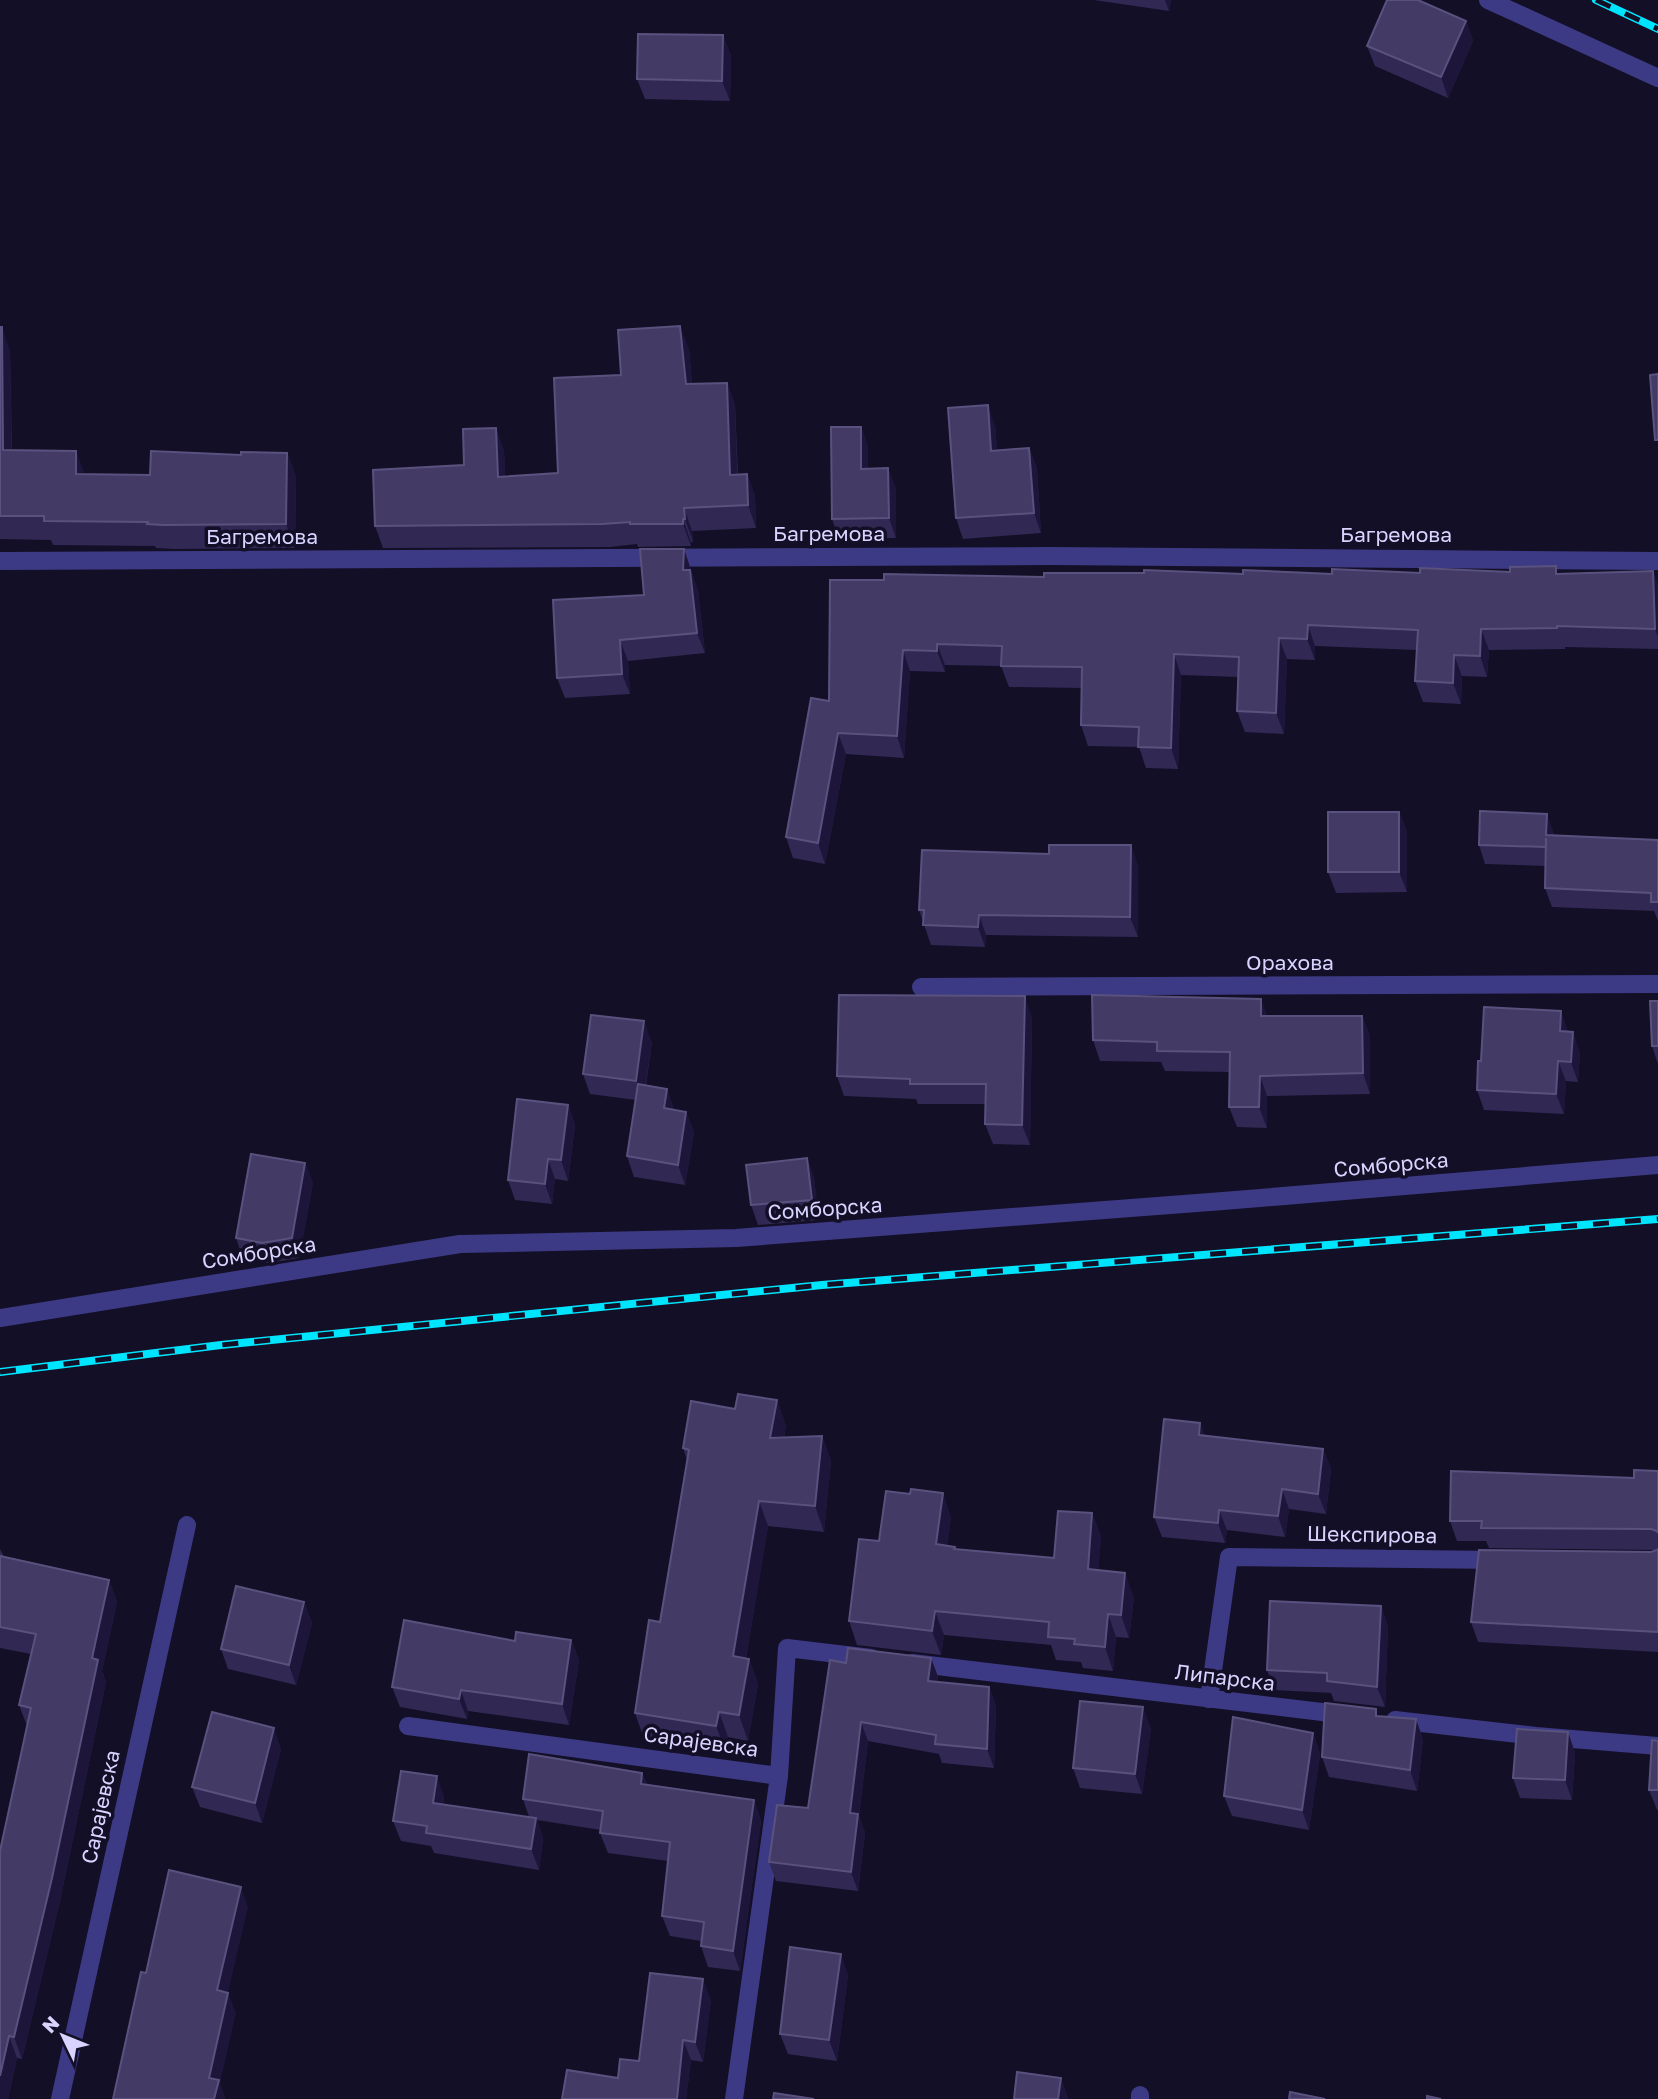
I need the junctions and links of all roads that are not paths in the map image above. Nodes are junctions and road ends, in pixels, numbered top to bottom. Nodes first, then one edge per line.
1 (1488, 0) edge
2 (1658, 78) edge
3 (0, 561) edge
4 (1658, 561) edge
5 (1658, 984) edge
6 (922, 987) dead end
7 (1658, 1165) edge
8 (0, 1318) edge
9 (187, 1525) dead end
10 (1520, 1560) edge
11 (787, 1648) joint
12 (1209, 1699) junction
13 (408, 1726) dead end
14 (1658, 1746) edge
15 (779, 1776) junction
16 (60, 2099) edge
17 (734, 2099) edge

1 - 2 street
3 - 4 street, Багремова
5 - 6 street, Орахова
7 - 8 street, Сомборска
9 - 16 street, Сарајевска
10 - 12 street, Шекспирова
11 - 12 street, Липарска
11 - 15 street, Сарајевска
12 - 14 street, Липарска
13 - 15 street, Сарајевска
15 - 17 street, Сарајевска

